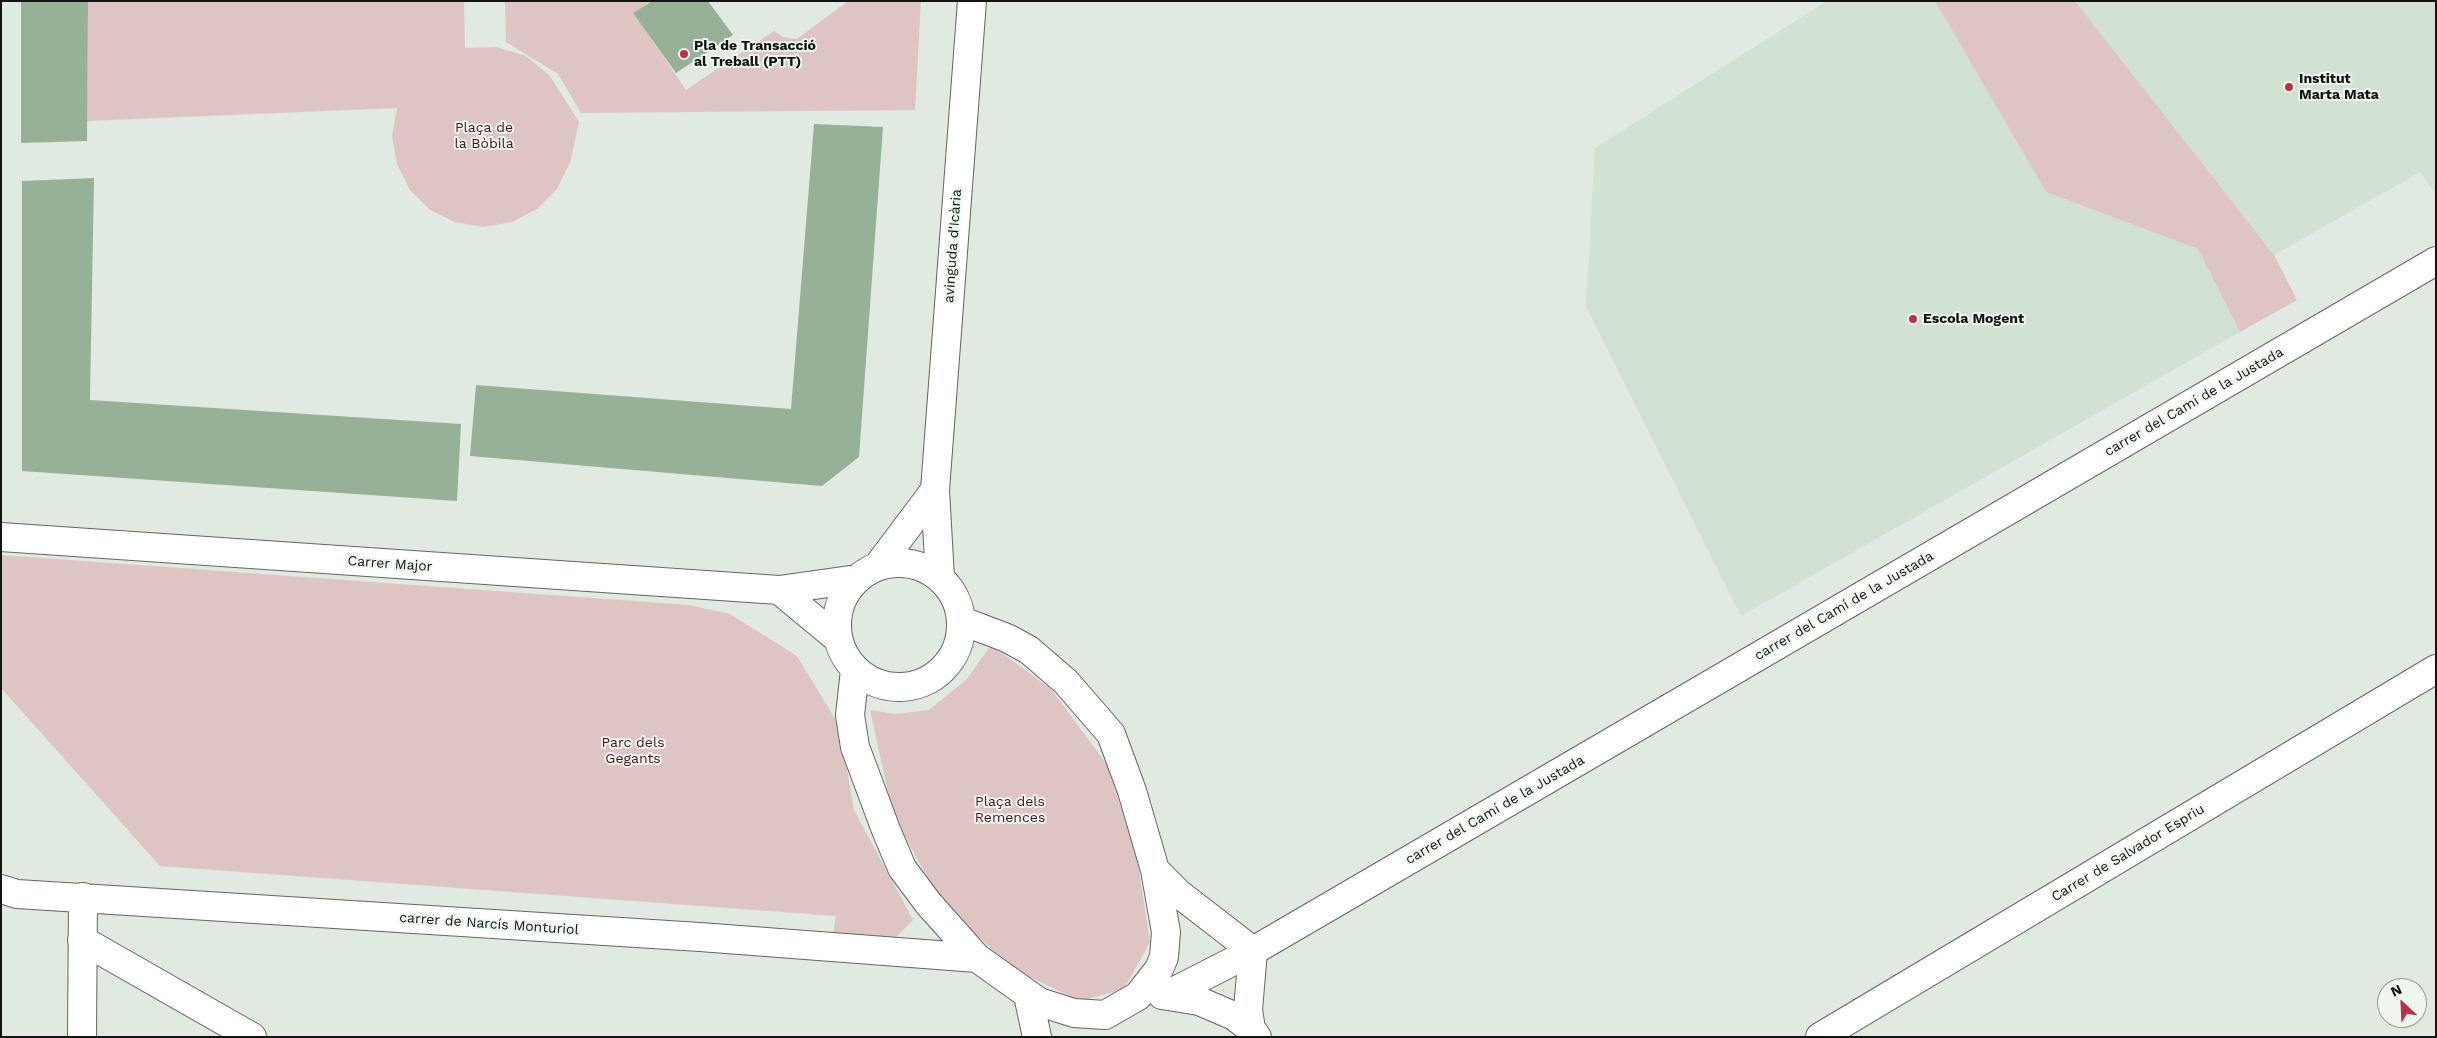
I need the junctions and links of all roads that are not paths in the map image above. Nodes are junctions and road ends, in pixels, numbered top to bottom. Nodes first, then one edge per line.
1 (972, 1) edge
2 (2436, 261) edge
3 (935, 490) junction
4 (1, 537) edge
5 (867, 572) junction
6 (940, 578) junction
7 (779, 590) junction
8 (962, 621) junction
9 (837, 638) junction
10 (2436, 669) edge
11 (855, 670) junction
12 (1155, 870) junction
13 (1, 889) edge
14 (83, 897) junction
15 (82, 940) junction
16 (1253, 951) junction
17 (977, 958) junction
18 (1167, 994) junction
19 (1028, 995) junction
20 (1138, 996) junction
21 (1100, 1026) edge
22 (1248, 1027) edge
23 (82, 1037) edge
24 (252, 1037) edge
25 (1038, 1037) edge
26 (1820, 1037) edge

1 - 3 street, avinguda d'Icària
2 - 16 street, carrer del Camí de la Justada
3 - 5 street
3 - 6 street, avinguda d'Icària
4 - 7 street, Carrer Major
5 - 6 street
5 - 7 street, Carrer Major
5 - 9 street
6 - 8 street
7 - 9 street
8 - 11 street
8 - 12 street
9 - 11 street
10 - 26 street, Carrer de Salvador Espriu
11 - 17 street
12 - 16 street
12 - 20 street
13 - 14 street, carrer de Narcís Monturiol
14 - 15 street
14 - 17 street, carrer de Narcís Monturiol
15 - 23 street
15 - 24 street
16 - 18 street, carrer del Camí de la Justada
16 - 22 street
17 - 19 street
18 - 20 street
18 - 22 street
19 - 21 street
19 - 25 street
20 - 21 street

